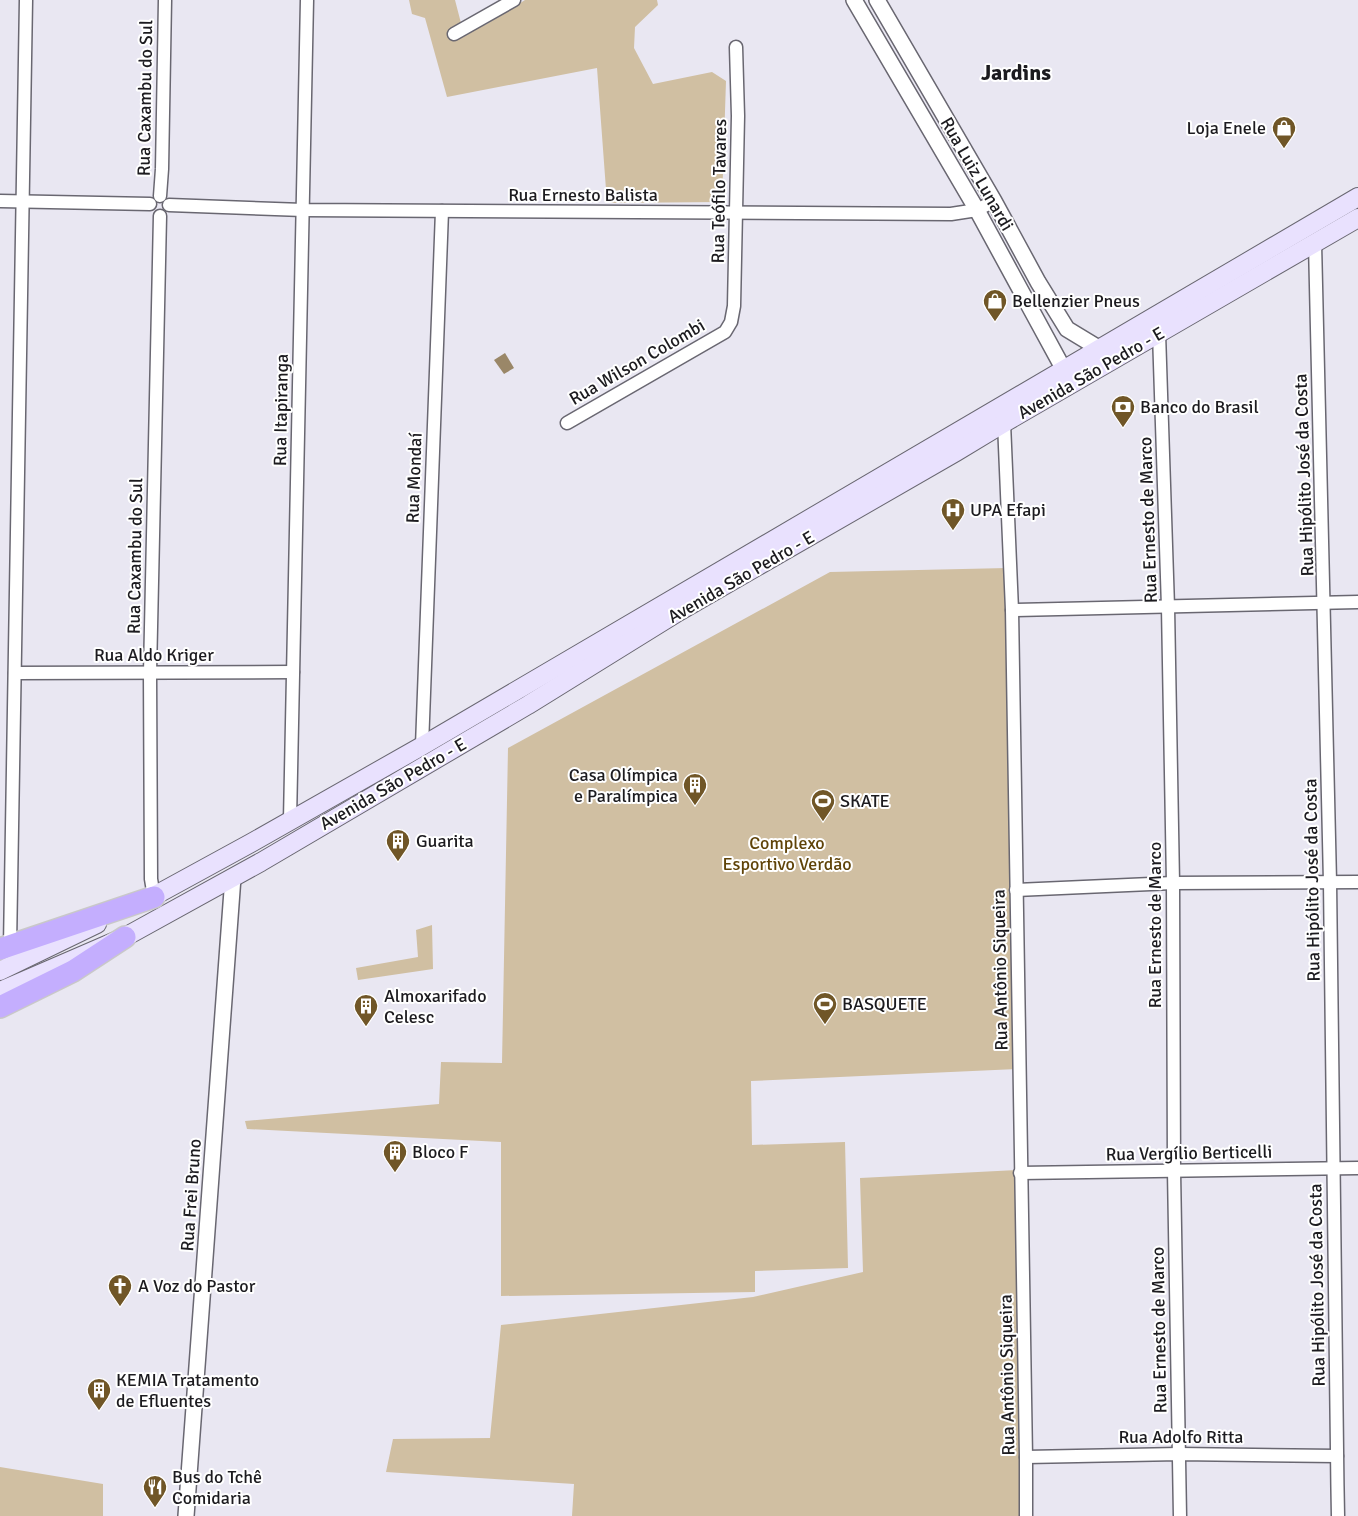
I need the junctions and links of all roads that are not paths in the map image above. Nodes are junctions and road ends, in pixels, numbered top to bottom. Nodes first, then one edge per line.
1 (26, 0) edge
2 (164, 0) edge
3 (307, 0) edge
4 (514, 0) edge
5 (854, 0) edge
6 (877, 0) edge
7 (454, 34) dead end
8 (736, 47) dead end
9 (1358, 197) edge
10 (0, 201) edge
11 (994, 201) junction
12 (22, 202) junction
13 (160, 202) junction
14 (302, 210) junction
15 (977, 210) junction
16 (442, 211) junction
17 (737, 214) junction
18 (1358, 218) edge
19 (1315, 243) junction
20 (725, 332) joint
21 (1159, 333) junction
22 (1100, 349) junction
23 (1064, 370) junction
24 (567, 422) dead end
25 (1004, 423) junction
26 (1325, 602) junction
27 (1358, 602) edge
28 (1168, 607) junction
29 (1012, 610) junction
30 (293, 672) junction
31 (15, 673) junction
32 (150, 673) junction
33 (422, 746) junction
34 (290, 820) junction
35 (233, 878) junction
36 (1330, 882) junction
37 (1358, 882) edge
38 (1173, 883) junction
39 (1016, 890) junction
40 (154, 897) junction
41 (125, 937) junction
42 (5, 948) edge
43 (0, 972) edge
44 (0, 991) edge
45 (0, 1007) edge
46 (1358, 1168) edge
47 (1332, 1169) junction
48 (1174, 1171) junction
49 (1020, 1173) junction
50 (1179, 1454) junction
51 (1337, 1456) junction
52 (1026, 1457) junction
53 (186, 1516) edge
54 (1026, 1516) edge
55 (1180, 1516) edge
56 (1338, 1516) edge

1 - 12 street
2 - 13 street, Rua Caxambu do Sul
3 - 14 street, Rua Itapiranga
4 - 7 street
5 - 15 street, Rua Luiz Lunardi
6 - 11 street, Rua Luiz Lunardi
8 - 17 street, Rua Teófilo Tavares
9 - 22 main road, Avenida São Pedro - E
10 - 12 street, Rua Ernesto Balista
11 - 15 street, Rua Ernesto Balista
11 - 22 street, Rua Luiz Lunardi
12 - 13 street, Rua Ernesto Balista
12 - 31 street
13 - 14 street, Rua Ernesto Balista
13 - 32 street, Rua Caxambu do Sul
14 - 16 street, Rua Ernesto Balista
14 - 30 street, Rua Itapiranga
15 - 17 street, Rua Ernesto Balista
15 - 23 street, Rua Luiz Lunardi
16 - 17 street, Rua Ernesto Balista
16 - 33 street, Rua Mondaí
17 - 20 street, Rua Teófilo Tavares
18 - 19 main road, Avenida São Pedro - E
19 - 21 main road, Avenida São Pedro - E
19 - 26 street, Rua Hipólito José da Costa
20 - 24 street, Rua Wilson Colombi
21 - 25 main road, Avenida São Pedro - E
21 - 28 street, Rua Ernesto de Marco
22 - 23 main road, Avenida São Pedro - E
23 - 33 main road, Avenida São Pedro - E
25 - 29 street, Rua Antônio Siqueira
25 - 35 main road, Avenida São Pedro - E
26 - 27 street
26 - 28 street
26 - 36 street, Rua Hipólito José da Costa
28 - 29 street
28 - 38 street, Rua Ernesto de Marco
29 - 39 street, Rua Antônio Siqueira
30 - 32 street, Rua Aldo Kriger
30 - 34 street, Rua Itapiranga
31 - 32 street, Rua Aldo Kriger
31 - 42 street
32 - 40 street, Rua Caxambu do Sul
33 - 34 main road, Avenida São Pedro - E
34 - 40 main road, Avenida São Pedro - E
35 - 41 main road, Avenida São Pedro - E
35 - 53 street, Rua Frei Bruno
36 - 37 street
36 - 38 street
36 - 47 street, Rua Hipólito José da Costa
38 - 39 street
38 - 48 street, Rua Ernesto de Marco
39 - 49 street, Rua Antônio Siqueira
40 - 42 highway
40 - 43 main road, Avenida São Pedro - E
41 - 44 main road, Avenida São Pedro - E
41 - 45 highway
46 - 47 street, Rua Vergílio Berticelli
47 - 48 street, Rua Vergílio Berticelli
47 - 51 street, Rua Hipólito José da Costa
48 - 49 street, Rua Vergílio Berticelli
48 - 50 street, Rua Ernesto de Marco
49 - 52 street, Rua Antônio Siqueira
50 - 51 street, Rua Adolfo Ritta
50 - 52 street, Rua Adolfo Ritta
50 - 55 street, Rua Ernesto de Marco
51 - 56 street, Rua Hipólito José da Costa
52 - 54 street, Rua Antônio Siqueira

